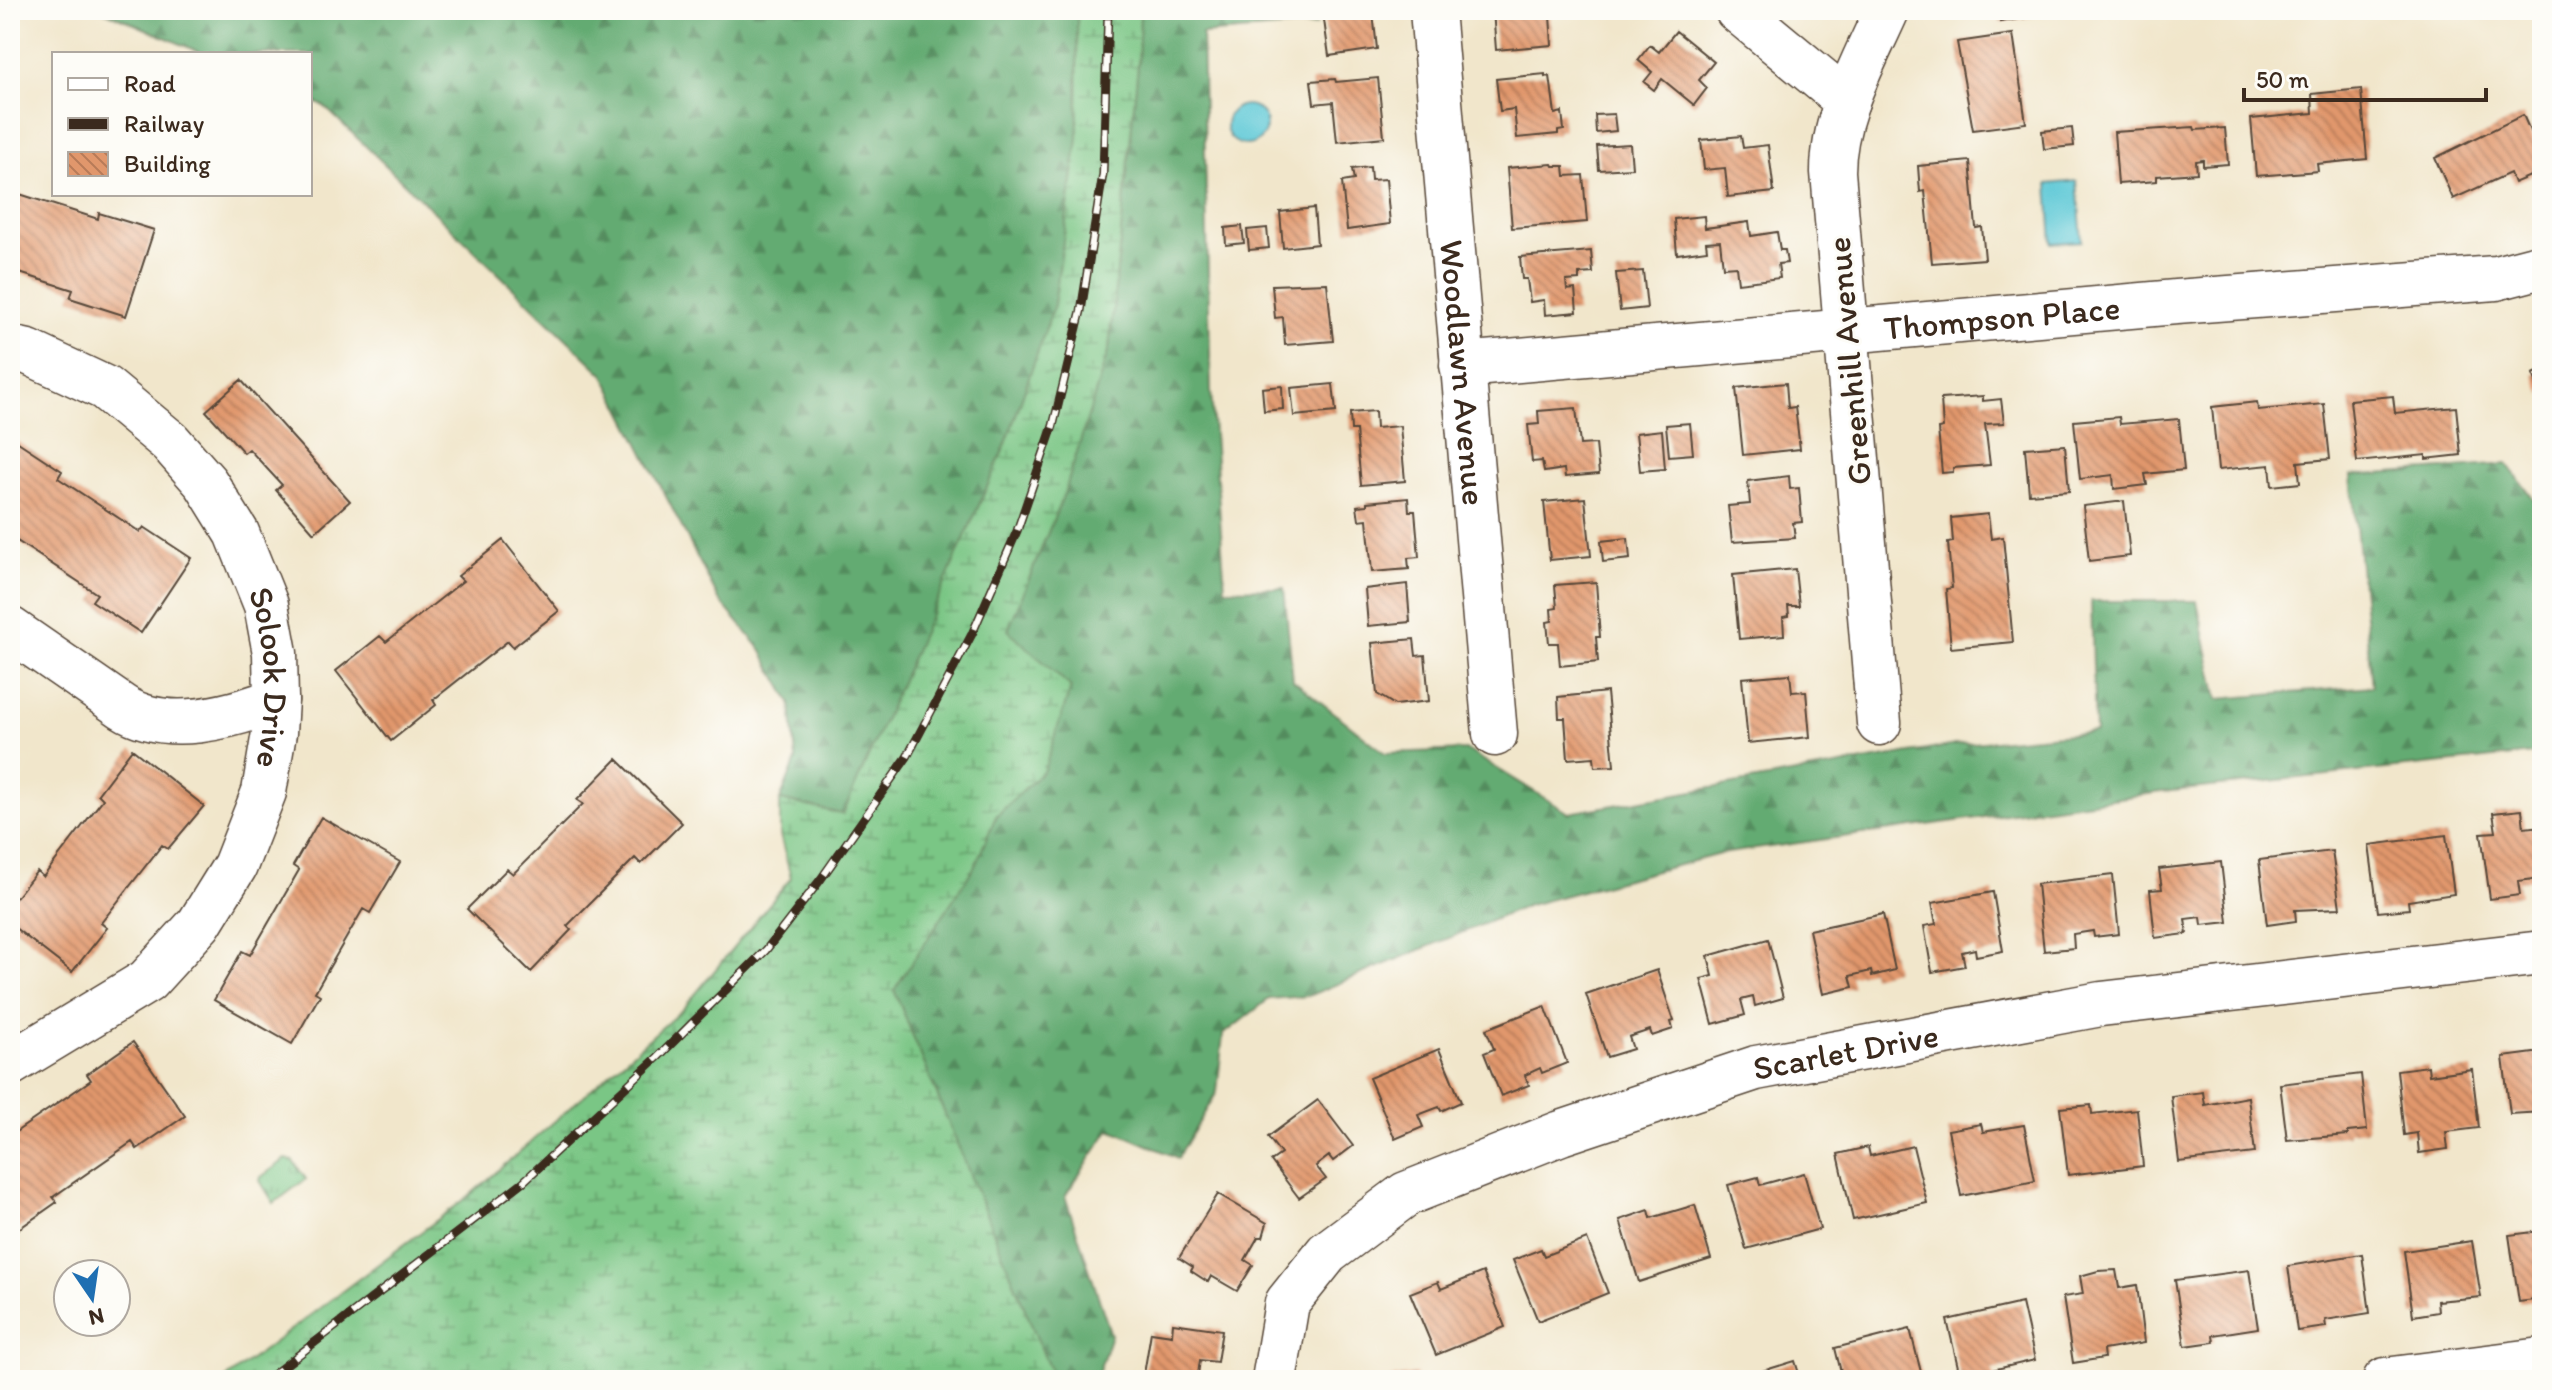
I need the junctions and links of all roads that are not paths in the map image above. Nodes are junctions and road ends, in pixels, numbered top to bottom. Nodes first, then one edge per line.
1 (1432, 10) edge
2 (1737, 10) edge
3 (1887, 10) edge
4 (1847, 101) junction
5 (2542, 266) edge
6 (1846, 330) junction
7 (10, 348) edge
8 (1462, 365) junction
9 (10, 629) edge
10 (276, 700) junction
11 (1879, 723) dead end
12 (1495, 734) dead end
13 (2542, 953) edge
14 (10, 1064) edge
15 (2542, 1360) edge
16 (1274, 1380) edge
17 (2385, 1380) edge

1 - 8 street, Woodlawn Avenue
2 - 4 street
3 - 4 street, Greenhill Avenue
4 - 6 street, Greenhill Avenue
5 - 6 street, Thompson Place
6 - 8 street, Thompson Place
6 - 11 street, Greenhill Avenue
7 - 10 street, Solook Drive
8 - 12 street, Woodlawn Avenue
9 - 10 street
10 - 14 street, Solook Drive
13 - 16 street, Scarlet Drive
15 - 17 street

